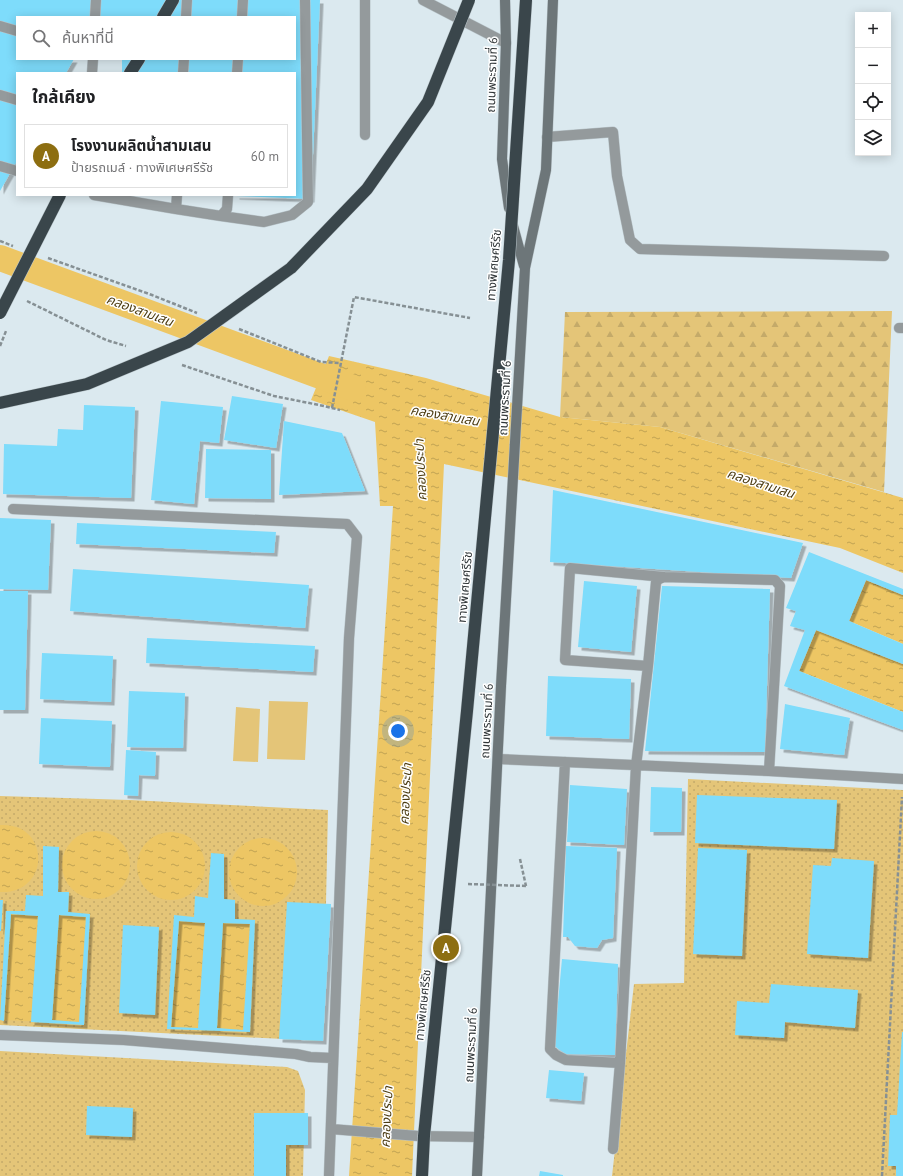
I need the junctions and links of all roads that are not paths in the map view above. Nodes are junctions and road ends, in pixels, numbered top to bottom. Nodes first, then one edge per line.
1 (96, 0) edge
2 (173, 0) edge
3 (187, 0) edge
4 (243, 0) edge
5 (305, 0) edge
6 (365, 0) edge
7 (423, 0) edge
8 (469, 0) edge
9 (505, 0) edge
10 (526, 0) edge
11 (553, 0) edge
12 (95, 16) edge
13 (164, 16) edge
14 (186, 16) edge
15 (242, 16) edge
16 (0, 26) edge
17 (16, 31) edge
18 (506, 43) junction
19 (93, 60) edge
20 (138, 60) edge
21 (184, 60) edge
22 (238, 60) edge
23 (92, 72) edge
24 (131, 72) edge
25 (183, 72) edge
26 (237, 72) edge
27 (0, 95) edge
28 (16, 100) edge
29 (365, 135) dead end
30 (547, 137) junction
31 (0, 166) edge
32 (16, 171) edge
33 (59, 196) edge
34 (100, 196) edge
35 (177, 196) edge
36 (228, 196) edge
37 (176, 209) junction
38 (221, 216) junction
39 (884, 256) dead end
40 (525, 268) junction
41 (0, 313) edge
42 (0, 403) edge
43 (13, 509) dead end
44 (664, 577) junction
45 (648, 666) junction
46 (498, 759) junction
47 (565, 762) junction
48 (636, 766) junction
49 (769, 771) junction
50 (903, 779) edge
51 (1, 1035) edge
52 (332, 1058) junction
53 (620, 1063) junction
54 (331, 1129) junction
55 (479, 1137) junction
56 (613, 1149) dead end
57 (329, 1176) edge
58 (422, 1176) edge
59 (477, 1176) edge

1 - 12 lane
2 - 13 highway
3 - 14 lane
4 - 15 lane
5 - 38 lane
6 - 29 lane
7 - 18 lane
8 - 42 highway, bridge
9 - 18 main road, ถนนพระรามที่ 6
10 - 58 highway, ทางพิเศษศรีรัช, bridge
11 - 30 main road, ถนนพระรามที่ 6
16 - 17 lane
18 - 40 main road, ถนนพระรามที่ 6
19 - 23 lane
20 - 24 highway
21 - 25 lane
22 - 26 lane
27 - 28 lane
30 - 39 lane
30 - 40 main road, ถนนพระรามที่ 6
31 - 32 lane
33 - 41 highway, bridge
34 - 37 lane
35 - 37 lane
36 - 38 lane
37 - 38 lane
40 - 46 main road, ถนนพระรามที่ 6
43 - 52 lane
44 - 45 lane
44 - 45 lane
44 - 49 lane
45 - 48 lane
46 - 47 lane
46 - 55 main road, ถนนพระรามที่ 6
47 - 48 lane
47 - 53 lane
48 - 49 lane
48 - 53 lane
49 - 50 lane
51 - 52 lane
52 - 54 lane
53 - 56 lane
54 - 55 lane
54 - 57 lane
55 - 59 main road, ถนนพระรามที่ 6

